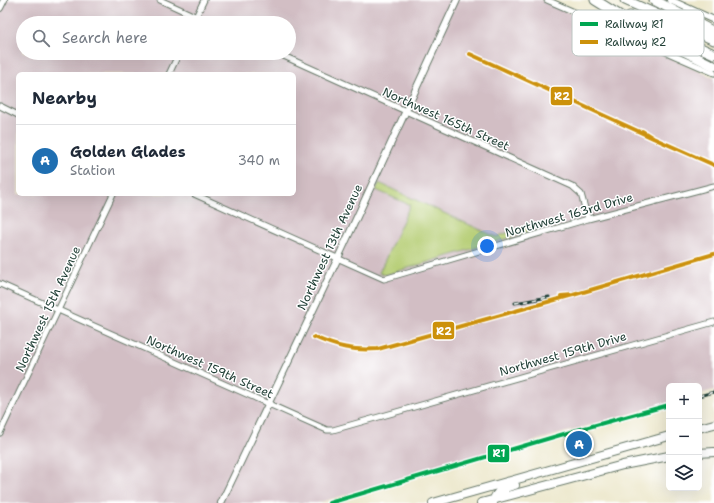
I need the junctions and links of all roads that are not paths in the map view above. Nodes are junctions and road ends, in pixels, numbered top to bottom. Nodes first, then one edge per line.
1 (4, 0) edge
2 (160, 0) edge
3 (204, 0) edge
4 (457, 0) edge
5 (547, 0) edge
6 (595, 0) edge
7 (625, 0) edge
8 (654, 0) edge
9 (670, 0) edge
10 (0, 8) edge
11 (611, 10) edge
12 (617, 10) edge
13 (647, 10) edge
14 (673, 10) edge
15 (692, 10) edge
16 (572, 11) edge
17 (704, 15) edge
18 (194, 16) edge
19 (196, 16) edge
20 (714, 20) edge
21 (704, 27) edge
22 (714, 32) edge
23 (704, 36) edge
24 (714, 40) edge
25 (704, 49) edge
26 (714, 54) edge
27 (675, 56) edge
28 (694, 56) edge
29 (176, 60) edge
30 (292, 60) edge
31 (714, 66) edge
32 (170, 72) edge
33 (714, 73) edge
34 (0, 106) edge
35 (405, 111) junction
36 (16, 114) edge
37 (714, 186) edge
38 (112, 196) edge
39 (198, 196) edge
40 (588, 219) junction
41 (338, 258) junction
42 (0, 284) edge
43 (58, 311) junction
44 (714, 322) edge
45 (268, 404) junction
46 (417, 406) joint
47 (714, 424) edge
48 (702, 427) edge
49 (0, 433) edge
50 (666, 437) edge
51 (714, 452) edge
52 (702, 453) edge
53 (666, 457) edge
54 (548, 470) junction
55 (523, 492) junction
56 (465, 494) junction
57 (488, 502) edge
58 (221, 503) edge
59 (433, 503) edge
60 (513, 503) edge

1 - 10 street
2 - 18 street
3 - 19 street
4 - 35 street, Northwest 13th Avenue
5 - 16 street
6 - 11 highway
6 - 12 highway
7 - 13 highway
8 - 14 highway
9 - 15 street
17 - 20 street
21 - 22 highway
23 - 24 highway
25 - 26 highway
27 - 33 street
28 - 31 highway
29 - 32 street
30 - 35 street, Northwest 165th Street
34 - 36 street
35 - 40 street, Northwest 165th Street
35 - 41 street, Northwest 13th Avenue
37 - 40 street, Northwest 163rd Drive
38 - 43 street, Northwest 15th Avenue
39 - 41 street
40 - 41 street, Northwest 163rd Drive
41 - 45 street, Northwest 13th Avenue
42 - 43 street, Northwest 159th Street
43 - 45 street, Northwest 159th Street
43 - 49 street, Northwest 15th Avenue
44 - 46 street, Northwest 159th Drive
45 - 46 street, Northwest 159th Street
45 - 58 street, Northwest 13th Avenue
47 - 48 main road
50 - 54 main road
51 - 52 main road
53 - 55 main road
54 - 56 main road
54 - 57 main road
55 - 57 main road
55 - 60 main road
56 - 57 main road
56 - 59 main road

